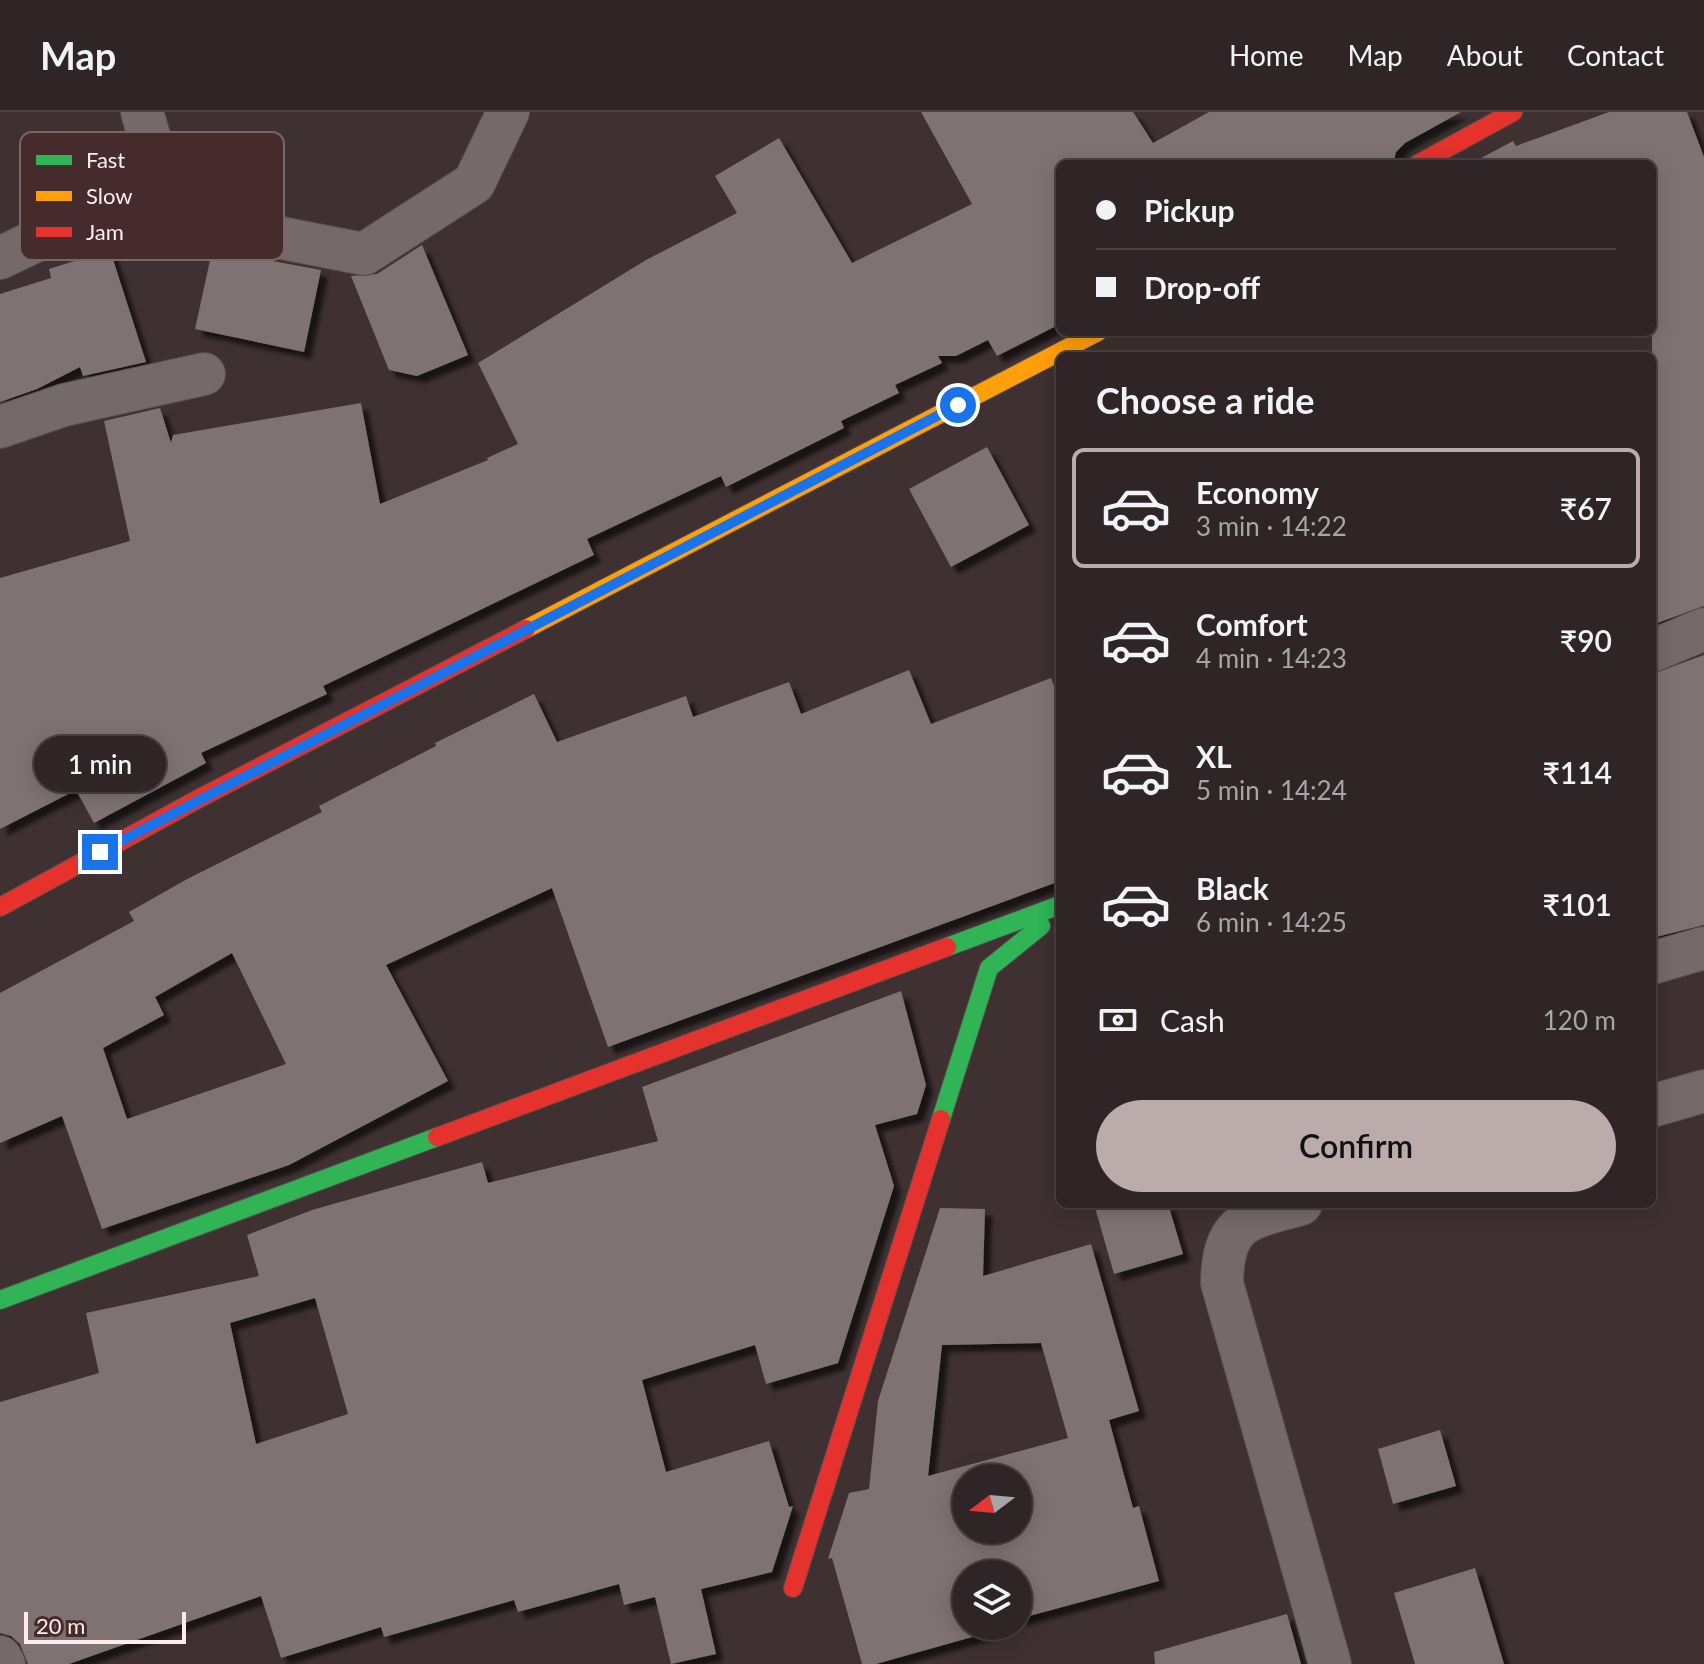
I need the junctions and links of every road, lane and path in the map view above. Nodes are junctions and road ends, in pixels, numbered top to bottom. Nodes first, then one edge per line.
1 (142, 112) edge
2 (508, 112) edge
3 (1513, 112) edge
4 (148, 132) edge
5 (1425, 160) edge
6 (284, 238) edge
7 (20, 248) edge
8 (0, 258) edge
9 (1090, 336) edge
10 (1059, 352) edge
11 (1056, 354) edge
12 (204, 374) dead end
13 (0, 427) edge
14 (1704, 629) edge
15 (1656, 649) edge
16 (0, 907) edge
17 (1056, 909) edge
18 (1056, 911) edge
19 (1704, 948) edge
20 (1656, 962) edge
21 (1704, 1091) edge
22 (1656, 1105) edge
23 (1287, 1208) edge
24 (0, 1300) edge
25 (793, 1588) dead end
26 (0, 1657) edge
27 (4, 1664) edge
28 (1330, 1664) edge

1 - 4 street
2 - 6 street
3 - 5 street
7 - 8 street
9 - 10 street
11 - 16 street
12 - 13 street
14 - 15 street
17 - 24 street
18 - 25 street
19 - 20 street
21 - 22 street
23 - 28 street
26 - 27 street

